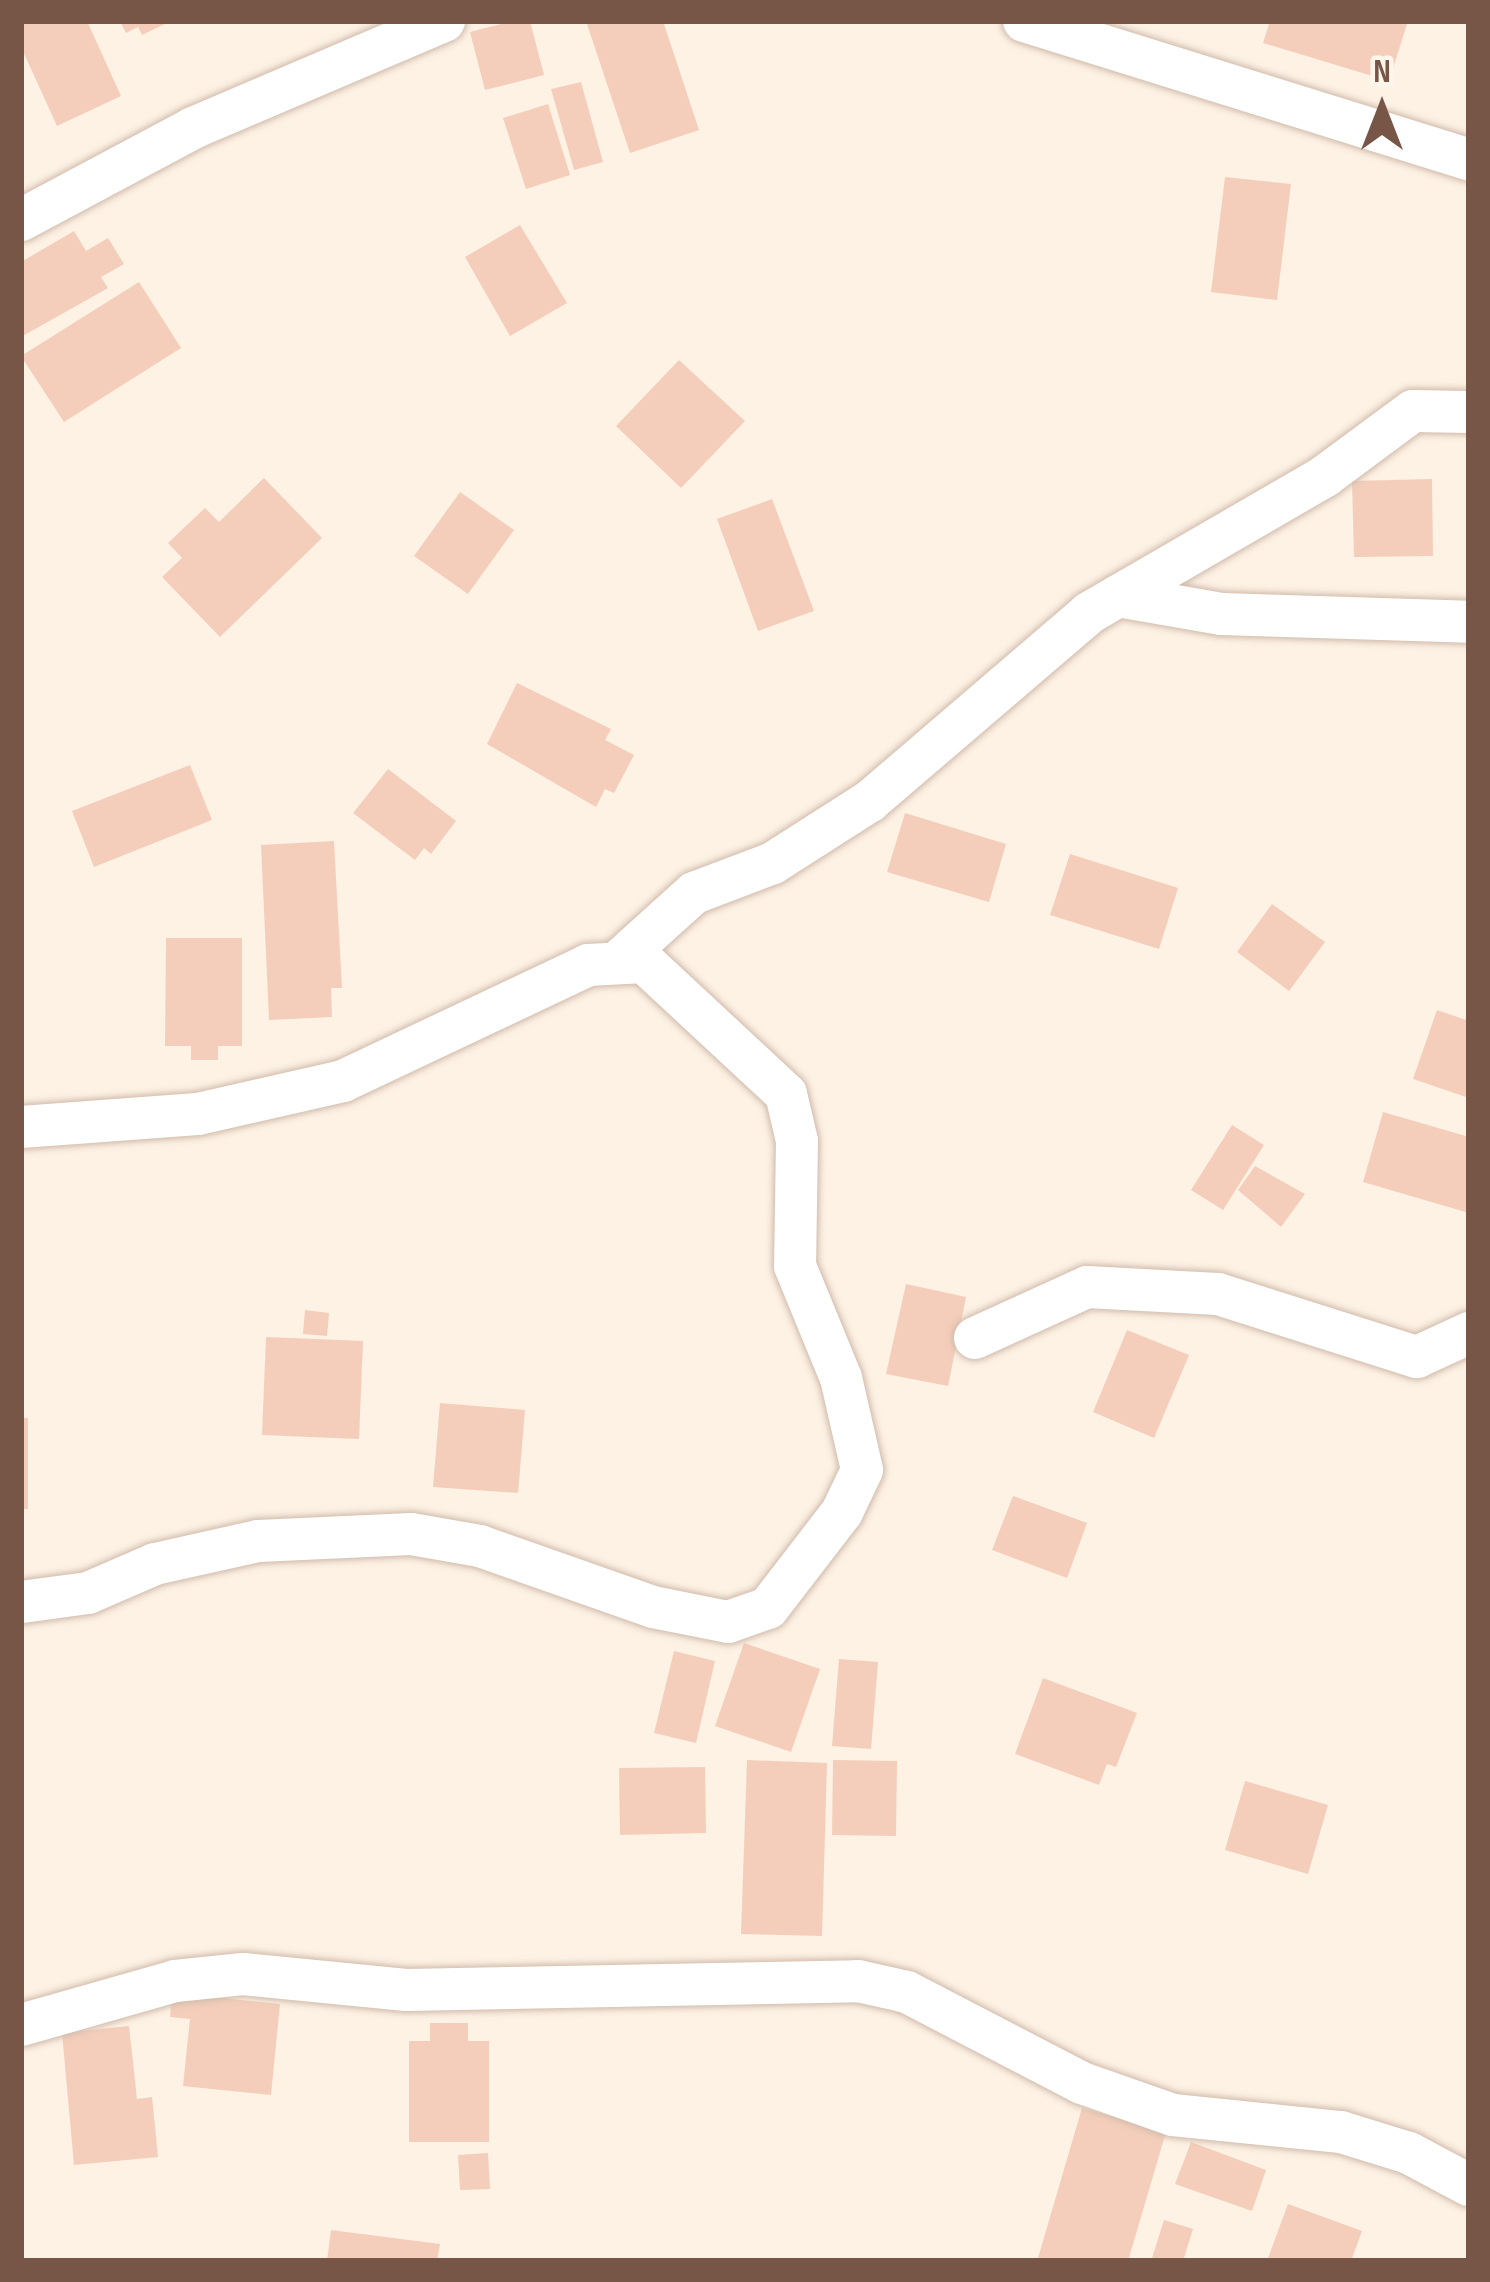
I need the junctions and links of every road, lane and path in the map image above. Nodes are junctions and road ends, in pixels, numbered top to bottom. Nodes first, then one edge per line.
1 (444, 21) edge
2 (1024, 21) edge
3 (1469, 160) edge
4 (21, 220) edge
5 (1469, 412) edge
6 (1118, 596) junction
7 (1469, 622) edge
8 (622, 958) junction
9 (21, 1127) edge
10 (1469, 1333) edge
11 (975, 1338) dead end
12 (21, 1602) edge
13 (21, 2024) edge
14 (1469, 2185) edge

1 - 4 street
2 - 3 street
5 - 6 street
6 - 7 street
6 - 8 street
8 - 9 street
8 - 12 street
10 - 11 street
13 - 14 street

